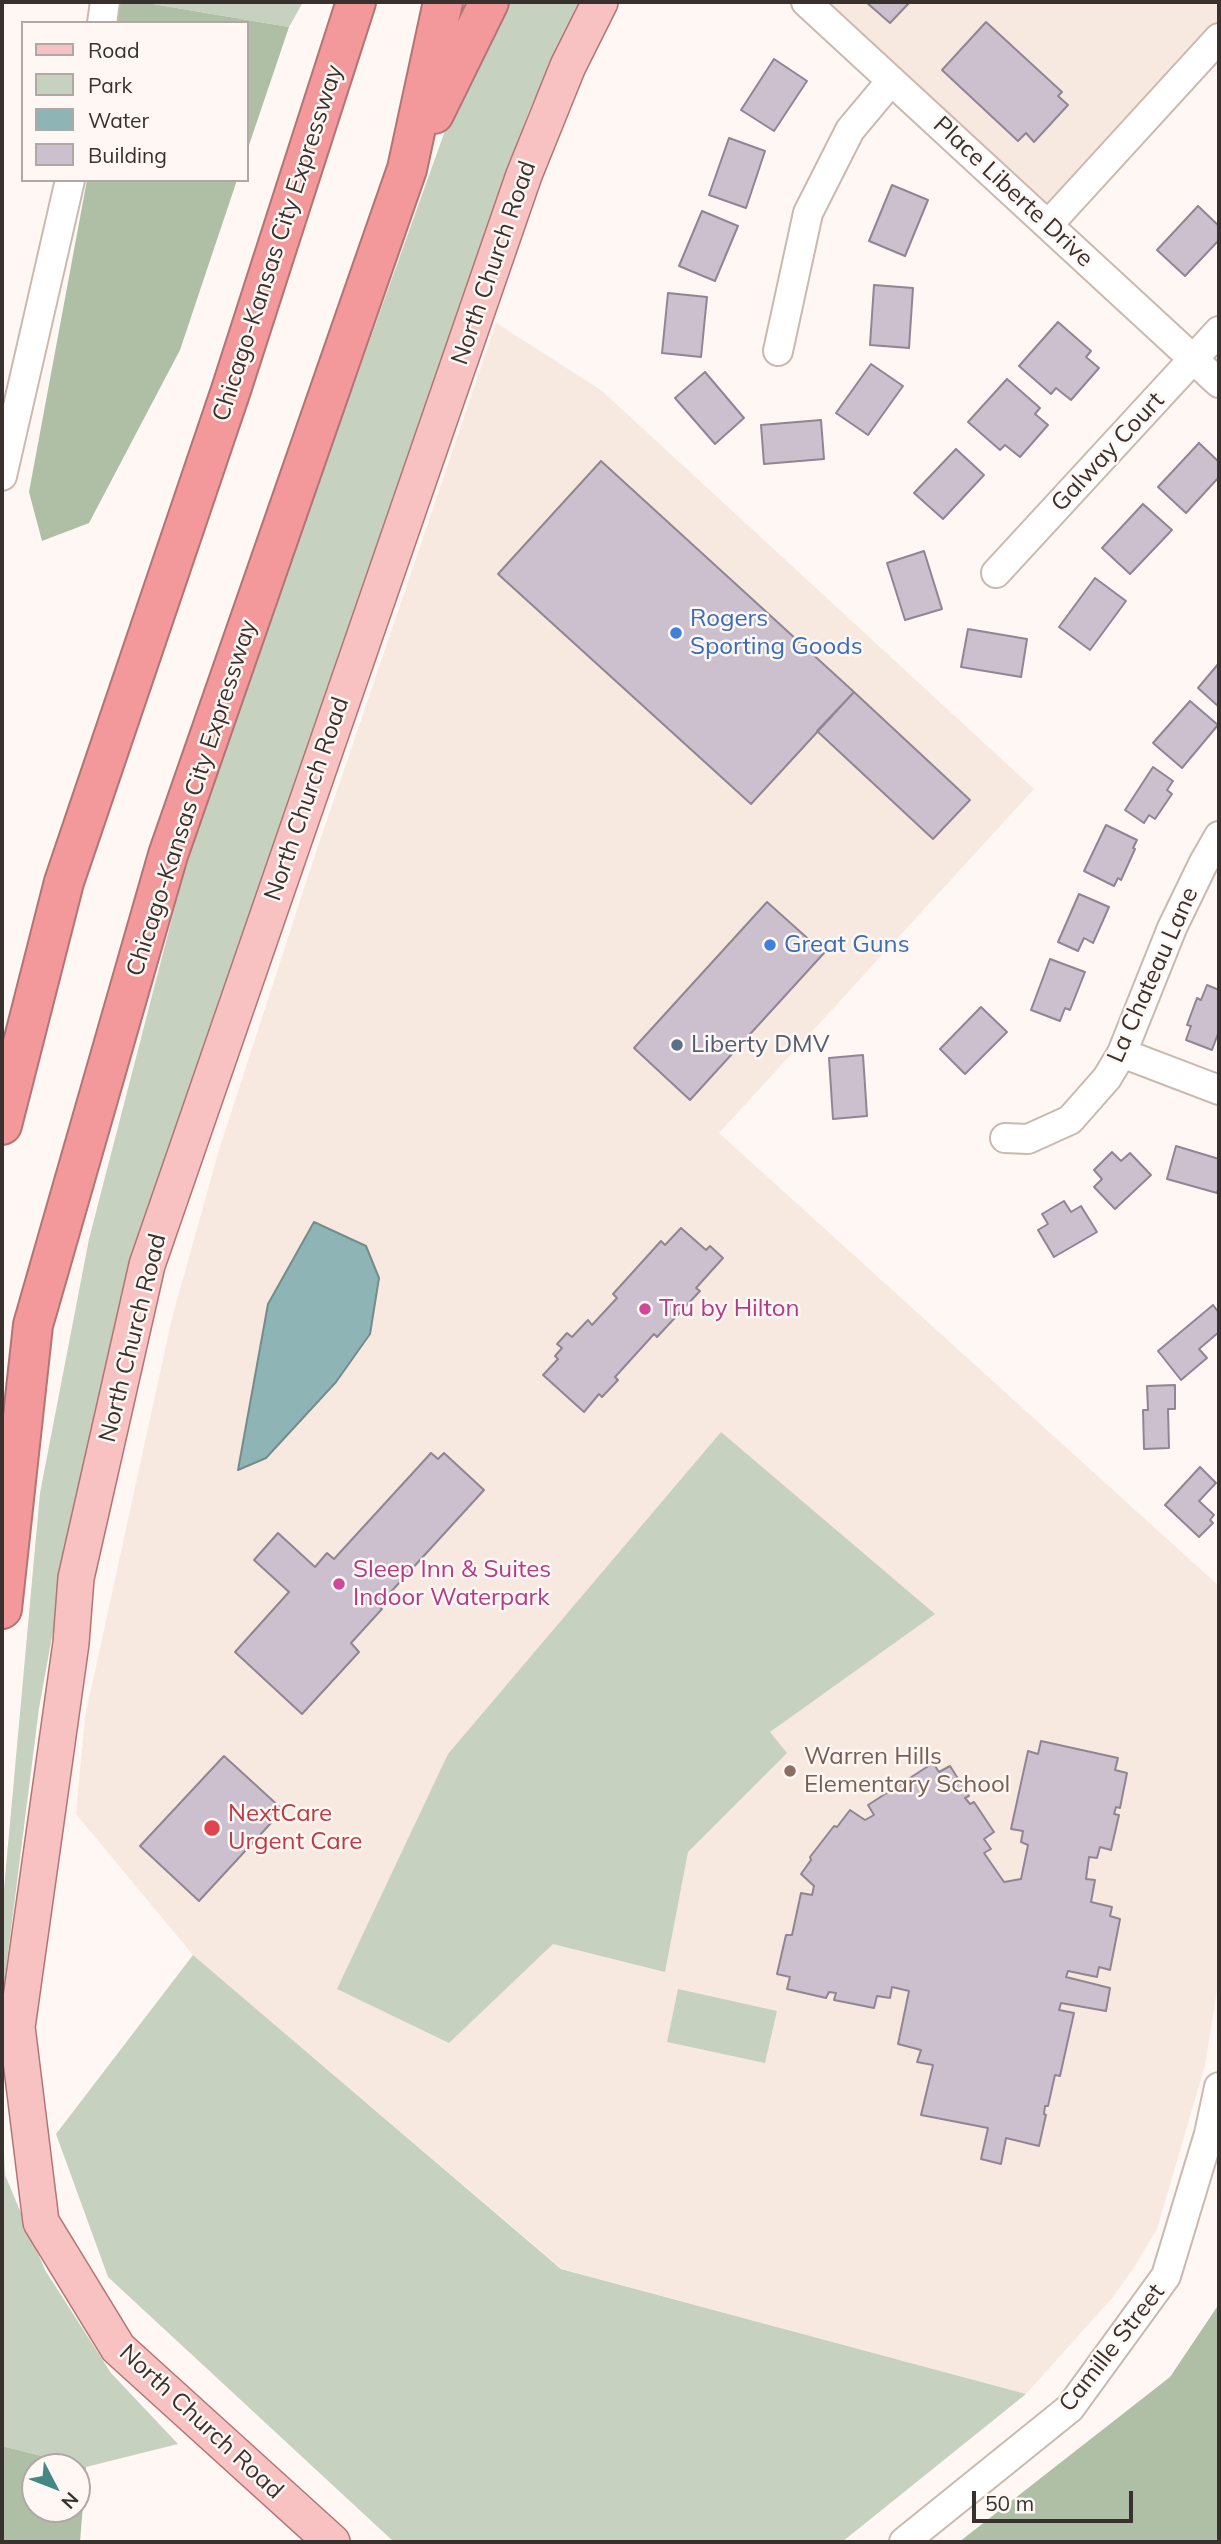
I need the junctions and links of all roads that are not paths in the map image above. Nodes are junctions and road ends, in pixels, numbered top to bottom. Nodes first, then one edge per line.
1 (105, 2) edge
2 (339, 2) edge
3 (356, 2) edge
4 (443, 2) edge
5 (489, 2) edge
6 (600, 2) edge
7 (806, 2) edge
8 (102, 21) edge
9 (1219, 38) edge
10 (891, 81) junction
11 (325, 97) junction
12 (407, 169) junction
13 (70, 182) edge
14 (1048, 225) junction
15 (1219, 331) edge
16 (778, 351) dead end
17 (1194, 360) junction
18 (1219, 383) edge
19 (2, 476) edge
20 (996, 573) dead end
21 (1219, 836) edge
22 (1122, 1052) junction
23 (1219, 1090) edge
24 (2, 1125) edge
25 (1005, 1138) dead end
26 (2, 1609) edge
27 (1219, 2087) edge
28 (332, 2542) edge
29 (904, 2542) edge

1 - 8 street
2 - 11 highway
3 - 11 highway, Chicago-Kansas City Expressway
4 - 12 highway, Chicago-Kansas City Expressway
5 - 12 highway
6 - 28 main road, North Church Road
7 - 10 street, Place Liberte Drive
9 - 14 street
10 - 14 street, Place Liberte Drive
10 - 16 street
11 - 24 highway, Chicago-Kansas City Expressway
12 - 26 highway, Chicago-Kansas City Expressway
13 - 19 street
14 - 17 street, Place Liberte Drive
15 - 17 street, Galway Court
17 - 18 street, Place Liberte Drive
17 - 20 street, Galway Court
21 - 22 street, La Chateau Lane
22 - 23 street
22 - 25 street, La Chateau Lane
27 - 29 street, Camille Street

